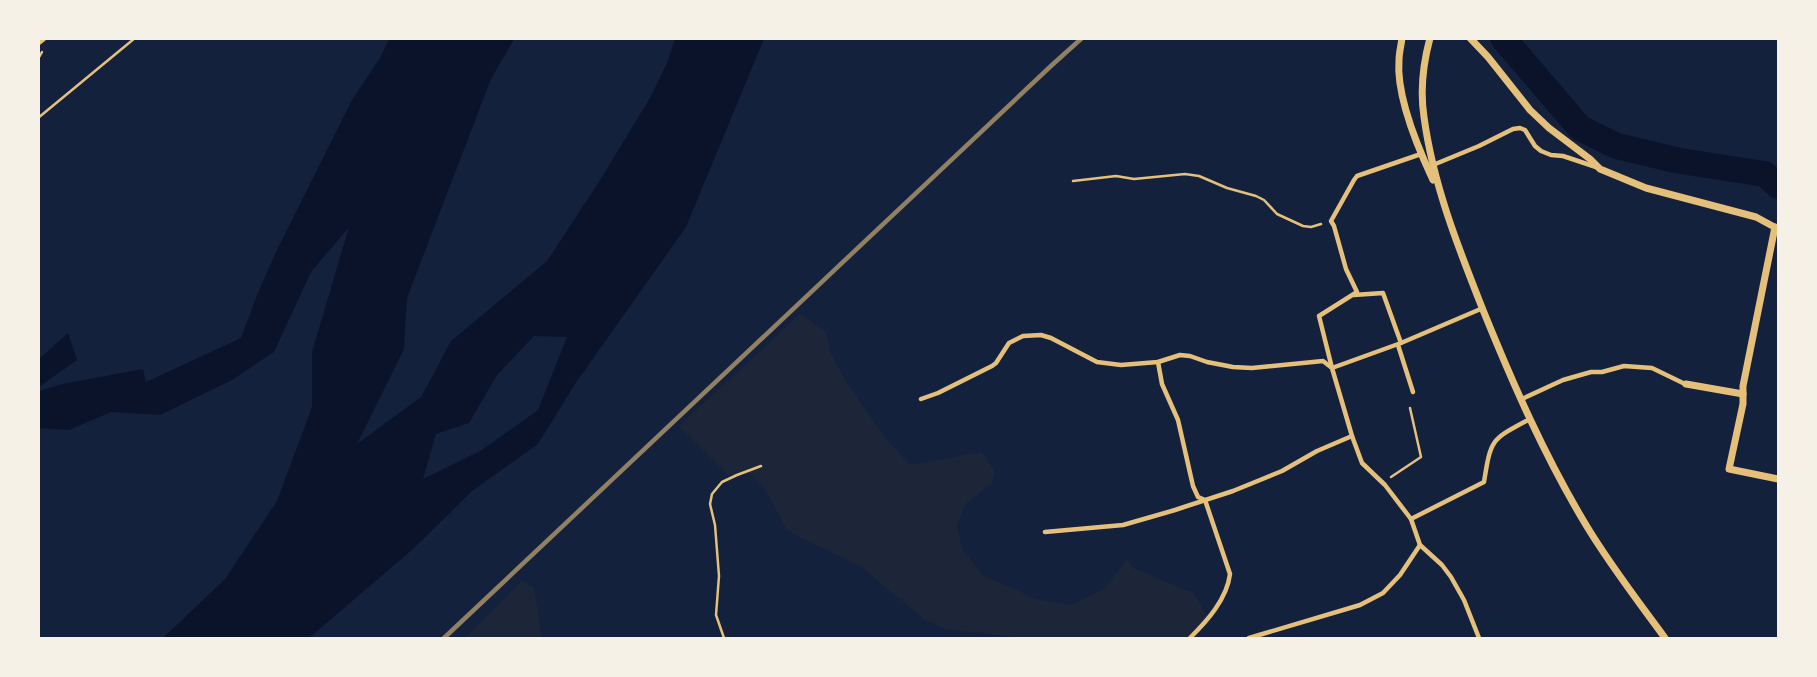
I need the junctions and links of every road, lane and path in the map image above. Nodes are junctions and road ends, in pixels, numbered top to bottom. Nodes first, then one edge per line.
1 (43, 38) edge
2 (135, 38) edge
3 (1402, 38) edge
4 (1430, 38) edge
5 (1470, 38) edge
6 (38, 43) edge
7 (38, 118) edge
8 (1421, 154) junction
9 (1433, 165) junction
10 (1600, 169) junction
11 (1073, 181) dead end
12 (1440, 194) junction
13 (1331, 221) junction
14 (1777, 228) edge
15 (1351, 296) junction
16 (1483, 309) junction
17 (1399, 344) junction
18 (1158, 362) junction
19 (1332, 368) junction
20 (1686, 384) joint
21 (1413, 392) dead end
22 (1743, 394) junction
23 (921, 399) dead end
24 (1521, 399) junction
25 (1410, 408) dead end
26 (1530, 419) junction
27 (1352, 436) junction
28 (761, 466) dead end
29 (1779, 479) edge
30 (1385, 485) junction
31 (1205, 500) junction
32 (1411, 519) junction
33 (1045, 532) dead end
34 (1420, 545) junction
35 (1663, 638) edge
36 (724, 639) edge
37 (1190, 639) edge
38 (1249, 639) edge
39 (1479, 639) edge

1 - 6 street
2 - 7 path
3 - 8 street
4 - 9 street
5 - 10 street
8 - 12 street
8 - 13 lane
9 - 10 lane
9 - 12 street
10 - 14 street
11 - 13 path
12 - 16 street
13 - 15 lane
14 - 22 street
15 - 17 lane
15 - 19 lane
16 - 17 lane
16 - 24 street
17 - 19 lane
17 - 21 lane
18 - 19 lane
18 - 23 lane
18 - 31 lane
19 - 27 lane
20 - 22 street
20 - 24 lane
22 - 29 street
24 - 26 street
25 - 30 path
26 - 32 lane
26 - 35 street
27 - 30 lane
27 - 31 lane
28 - 36 path
30 - 32 lane
31 - 33 lane
31 - 37 lane
32 - 34 lane
34 - 38 lane
34 - 39 lane

